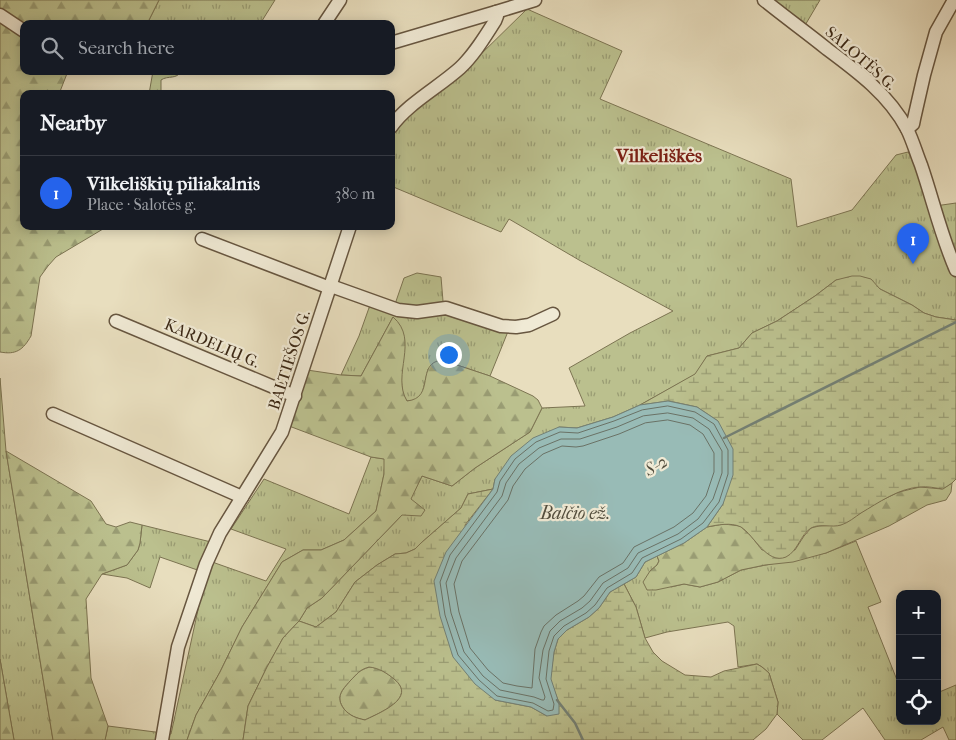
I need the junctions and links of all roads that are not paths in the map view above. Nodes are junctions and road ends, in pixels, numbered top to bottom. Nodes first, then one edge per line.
1 (340, 0) edge
2 (535, 0) edge
3 (764, 0) edge
4 (954, 0) edge
5 (496, 12) junction
6 (0, 16) edge
7 (327, 20) edge
8 (20, 28) edge
9 (395, 42) edge
10 (395, 123) edge
11 (907, 129) junction
12 (349, 230) edge
13 (202, 239) dead end
14 (956, 270) edge
15 (330, 287) junction
16 (553, 314) dead end
17 (116, 321) dead end
18 (295, 396) junction
19 (53, 414) dead end
20 (242, 497) junction
21 (162, 740) edge

1 - 7 street
2 - 5 street
3 - 11 street, SALOTĖS G.
4 - 11 street
5 - 9 street
5 - 10 street
6 - 8 street
11 - 14 street, SALOTĖS G.
12 - 15 street, BALTIEŠOS G.
13 - 15 street
15 - 16 street
15 - 18 street, BALTIEŠOS G.
17 - 18 street, KARDELIŲ G.
18 - 20 street, BALTIEŠOS G.
19 - 20 street
20 - 21 street, BALTIEŠOS G.

